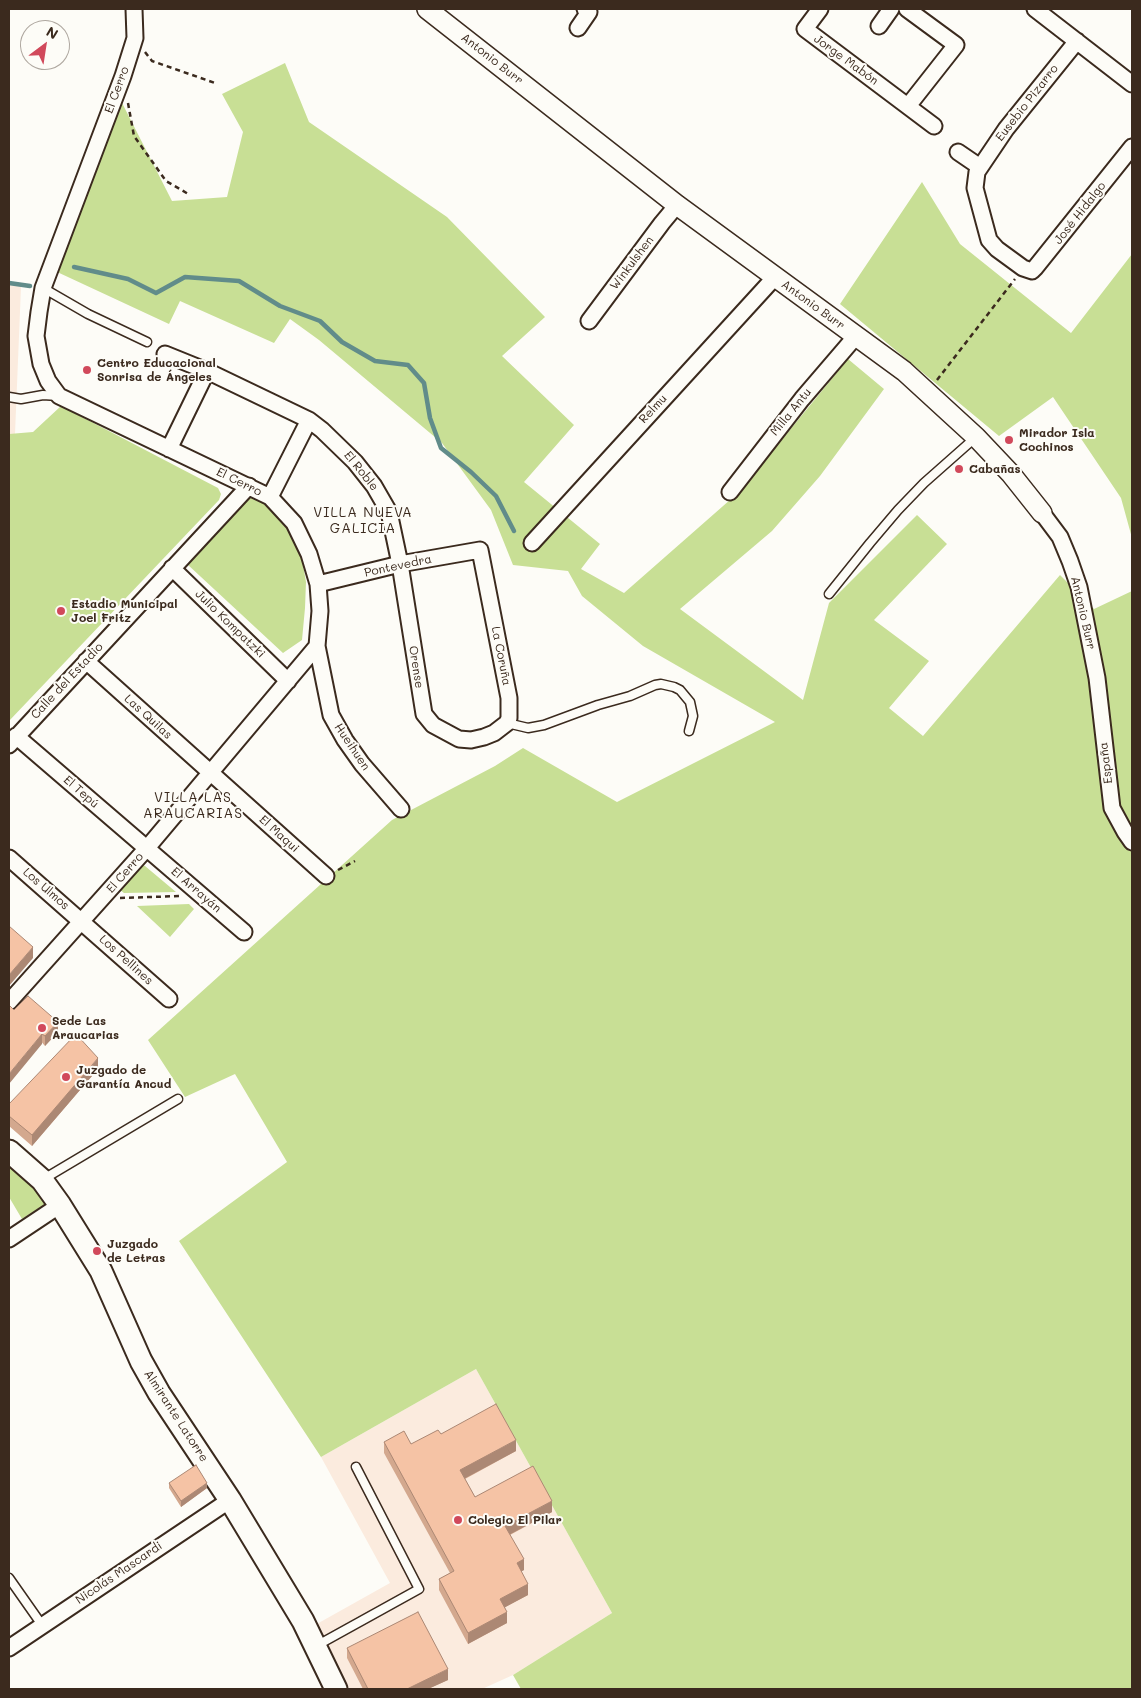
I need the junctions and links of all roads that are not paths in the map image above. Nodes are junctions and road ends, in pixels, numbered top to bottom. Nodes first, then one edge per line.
1 (134, 9) edge
2 (427, 9) edge
3 (585, 9) edge
4 (820, 9) edge
5 (892, 9) edge
6 (907, 9) edge
7 (1035, 9) edge
8 (879, 26) dead end
9 (578, 28) dead end
10 (1076, 41) junction
11 (1132, 84) edge
12 (908, 106) junction
13 (934, 126) dead end
14 (1132, 147) edge
15 (958, 152) dead end
16 (980, 167) junction
17 (677, 205) junction
18 (1023, 268) joint
19 (775, 276) junction
20 (43, 288) junction
21 (589, 321) dead end
22 (856, 336) junction
23 (148, 342) dead end
24 (164, 354) dead end
25 (207, 371) junction
26 (9, 396) edge
27 (59, 396) junction
28 (309, 420) junction
29 (976, 437) junction
30 (169, 449) junction
31 (249, 486) junction
32 (730, 492) dead end
33 (270, 497) junction
34 (1042, 513) joint
35 (532, 543) dead end
36 (480, 550) joint
37 (400, 564) junction
38 (172, 568) junction
39 (318, 584) junction
40 (829, 594) dead end
41 (317, 646) junction
42 (86, 661) junction
43 (1097, 678) joint
44 (288, 681) junction
45 (506, 723) junction
46 (689, 731) dead end
47 (12, 741) edge
48 (210, 772) junction
49 (401, 809) dead end
50 (1132, 842) edge
51 (147, 848) junction
52 (9, 858) edge
53 (326, 876) road end
54 (83, 921) junction
55 (244, 932) dead end
56 (170, 999) dead end
57 (9, 1002) edge
58 (178, 1098) dead end
59 (9, 1151) edge
60 (42, 1180) junction
61 (60, 1206) junction
62 (9, 1239) edge
63 (356, 1466) dead end
64 (230, 1500) junction
65 (9, 1578) edge
66 (42, 1625) junction
67 (315, 1646) junction
68 (9, 1648) edge
69 (336, 1689) edge

1 - 20 street, El Cerro
2 - 17 street, Antonio Burr
3 - 9 street
4 - 12 street, Jorge Mabón
5 - 8 street
6 - 12 street
7 - 10 street
10 - 11 street
10 - 16 street, Eusebio Pizarro
12 - 13 street, Jorge Mabón
14 - 18 street, José Hidalgo
15 - 16 street
16 - 18 street, Eusebio Pizarro
17 - 19 street, Antonio Burr
17 - 21 street, Winkulshen
19 - 22 street, Antonio Burr
19 - 35 street, Relmu
20 - 23 lane
20 - 27 street, El Cerro
22 - 29 street, Antonio Burr
22 - 32 street, Milla Antu
24 - 25 street, El Roble
25 - 28 street, El Roble
25 - 30 street
26 - 27 lane
27 - 30 street, El Cerro
28 - 33 street
28 - 37 street, El Roble
29 - 34 street, Antonio Burr
29 - 40 lane
30 - 31 street, El Cerro
31 - 33 street, El Cerro
31 - 38 street, Calle del Estadio
33 - 39 street, El Cerro
34 - 43 street, Antonio Burr
36 - 37 street, Pontevedra
36 - 45 street, La Coruña
37 - 39 street, Pontevedra
37 - 45 street, Orense
38 - 42 street, Calle del Estadio
38 - 44 street, Julio Kompatzki
39 - 41 street, El Cerro
41 - 44 street, El Cerro
41 - 49 street, Hueihuen
42 - 47 street, Calle del Estadio
42 - 48 street, Las Quilas
43 - 50 street, España
44 - 48 street, El Cerro
45 - 46 lane
47 - 51 street, El Tepú
48 - 51 street, El Cerro
48 - 53 street, El Maqui
51 - 54 street, El Cerro
51 - 55 street, El Arrayán
52 - 54 street, Los Ulmos
54 - 56 street, Los Pellines
54 - 57 street, El Cerro
58 - 60 lane
59 - 60 main road, Almirante Latorre
60 - 61 main road, Almirante Latorre
61 - 62 street
61 - 64 main road, Almirante Latorre
63 - 67 lane
64 - 66 street, Nicolás Mascardi
64 - 67 main road, Almirante Latorre
65 - 66 lane
66 - 68 street, Nicolás Mascardi
67 - 69 main road, Almirante Latorre

